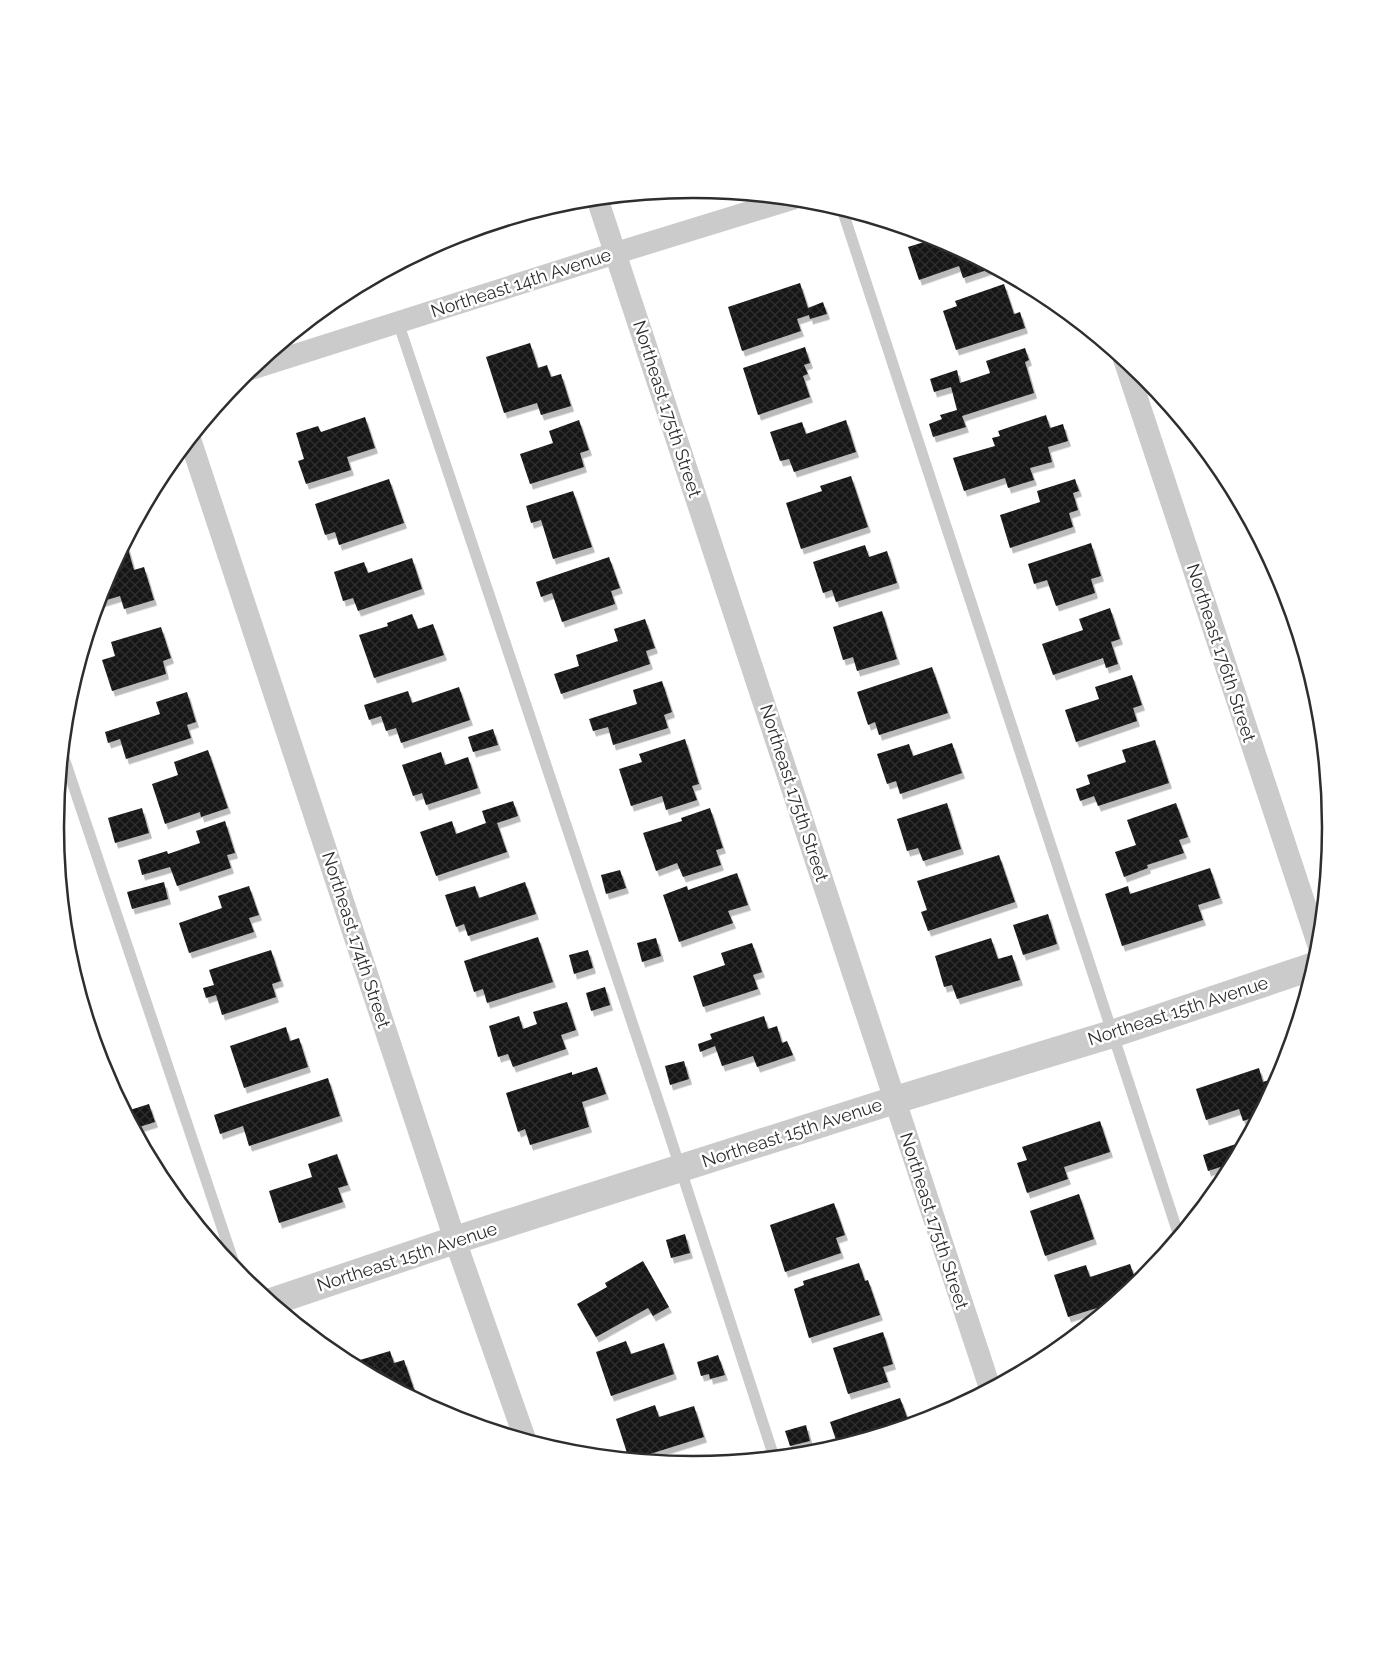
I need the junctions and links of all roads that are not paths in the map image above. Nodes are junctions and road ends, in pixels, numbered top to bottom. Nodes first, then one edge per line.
1 (778, 203) edge
2 (599, 205) edge
3 (844, 216) edge
4 (616, 253) junction
5 (398, 322) junction
6 (268, 364) edge
7 (1129, 373) edge
8 (192, 446) edge
9 (67, 767) edge
10 (1313, 931) edge
11 (1306, 969) edge
12 (1112, 1034) junction
13 (894, 1100) junction
14 (680, 1168) junction
15 (1177, 1229) edge
16 (455, 1240) junction
17 (231, 1254) edge
18 (278, 1300) edge
19 (988, 1382) edge
20 (522, 1433) edge
21 (772, 1451) edge

1 - 4 street, Northeast 14th Avenue
2 - 4 street, Northeast 175th Street
3 - 12 lane
4 - 5 street, Northeast 14th Avenue
4 - 13 street, Northeast 175th Street
5 - 6 street, Northeast 14th Avenue
5 - 14 lane
7 - 10 street, Northeast 176th Street
8 - 16 street, Northeast 174th Street
9 - 17 lane
11 - 12 street, Northeast 15th Avenue
12 - 13 street, Northeast 15th Avenue
12 - 15 lane
13 - 14 street, Northeast 15th Avenue
13 - 19 street, Northeast 175th Street
14 - 16 street, Northeast 15th Avenue
14 - 21 lane
16 - 18 street, Northeast 15th Avenue
16 - 20 street, Northeast 174th Street

